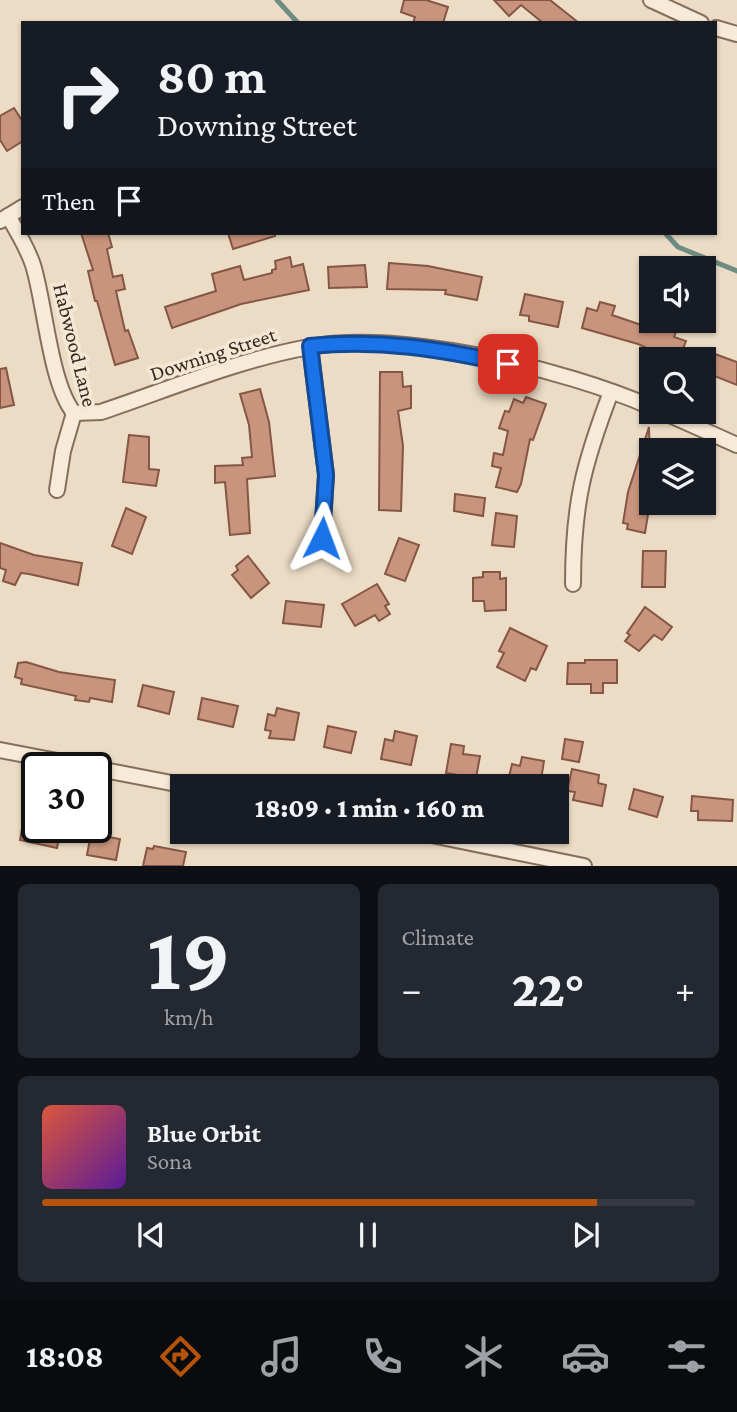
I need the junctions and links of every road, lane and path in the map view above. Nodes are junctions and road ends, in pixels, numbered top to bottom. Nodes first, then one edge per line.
1 (651, 0) edge
2 (697, 21) edge
3 (717, 28) edge
4 (737, 34) edge
5 (21, 208) edge
6 (4, 218) edge
7 (310, 346) junction
8 (611, 391) junction
9 (639, 402) edge
10 (74, 413) junction
11 (690, 424) edge
12 (737, 445) edge
13 (57, 490) dead end
14 (322, 538) dead end
15 (573, 584) dead end
16 (0, 750) edge
17 (170, 783) edge
18 (476, 844) edge
19 (583, 866) edge

1 - 2 street
3 - 4 street
5 - 6 street
6 - 10 street, Habwood Lane
7 - 8 street, Downing Street
7 - 10 street, Downing Street
7 - 14 street
8 - 9 street, Downing Street
8 - 15 street
10 - 13 street, Habwood Lane
11 - 12 street
16 - 17 street
18 - 19 street

